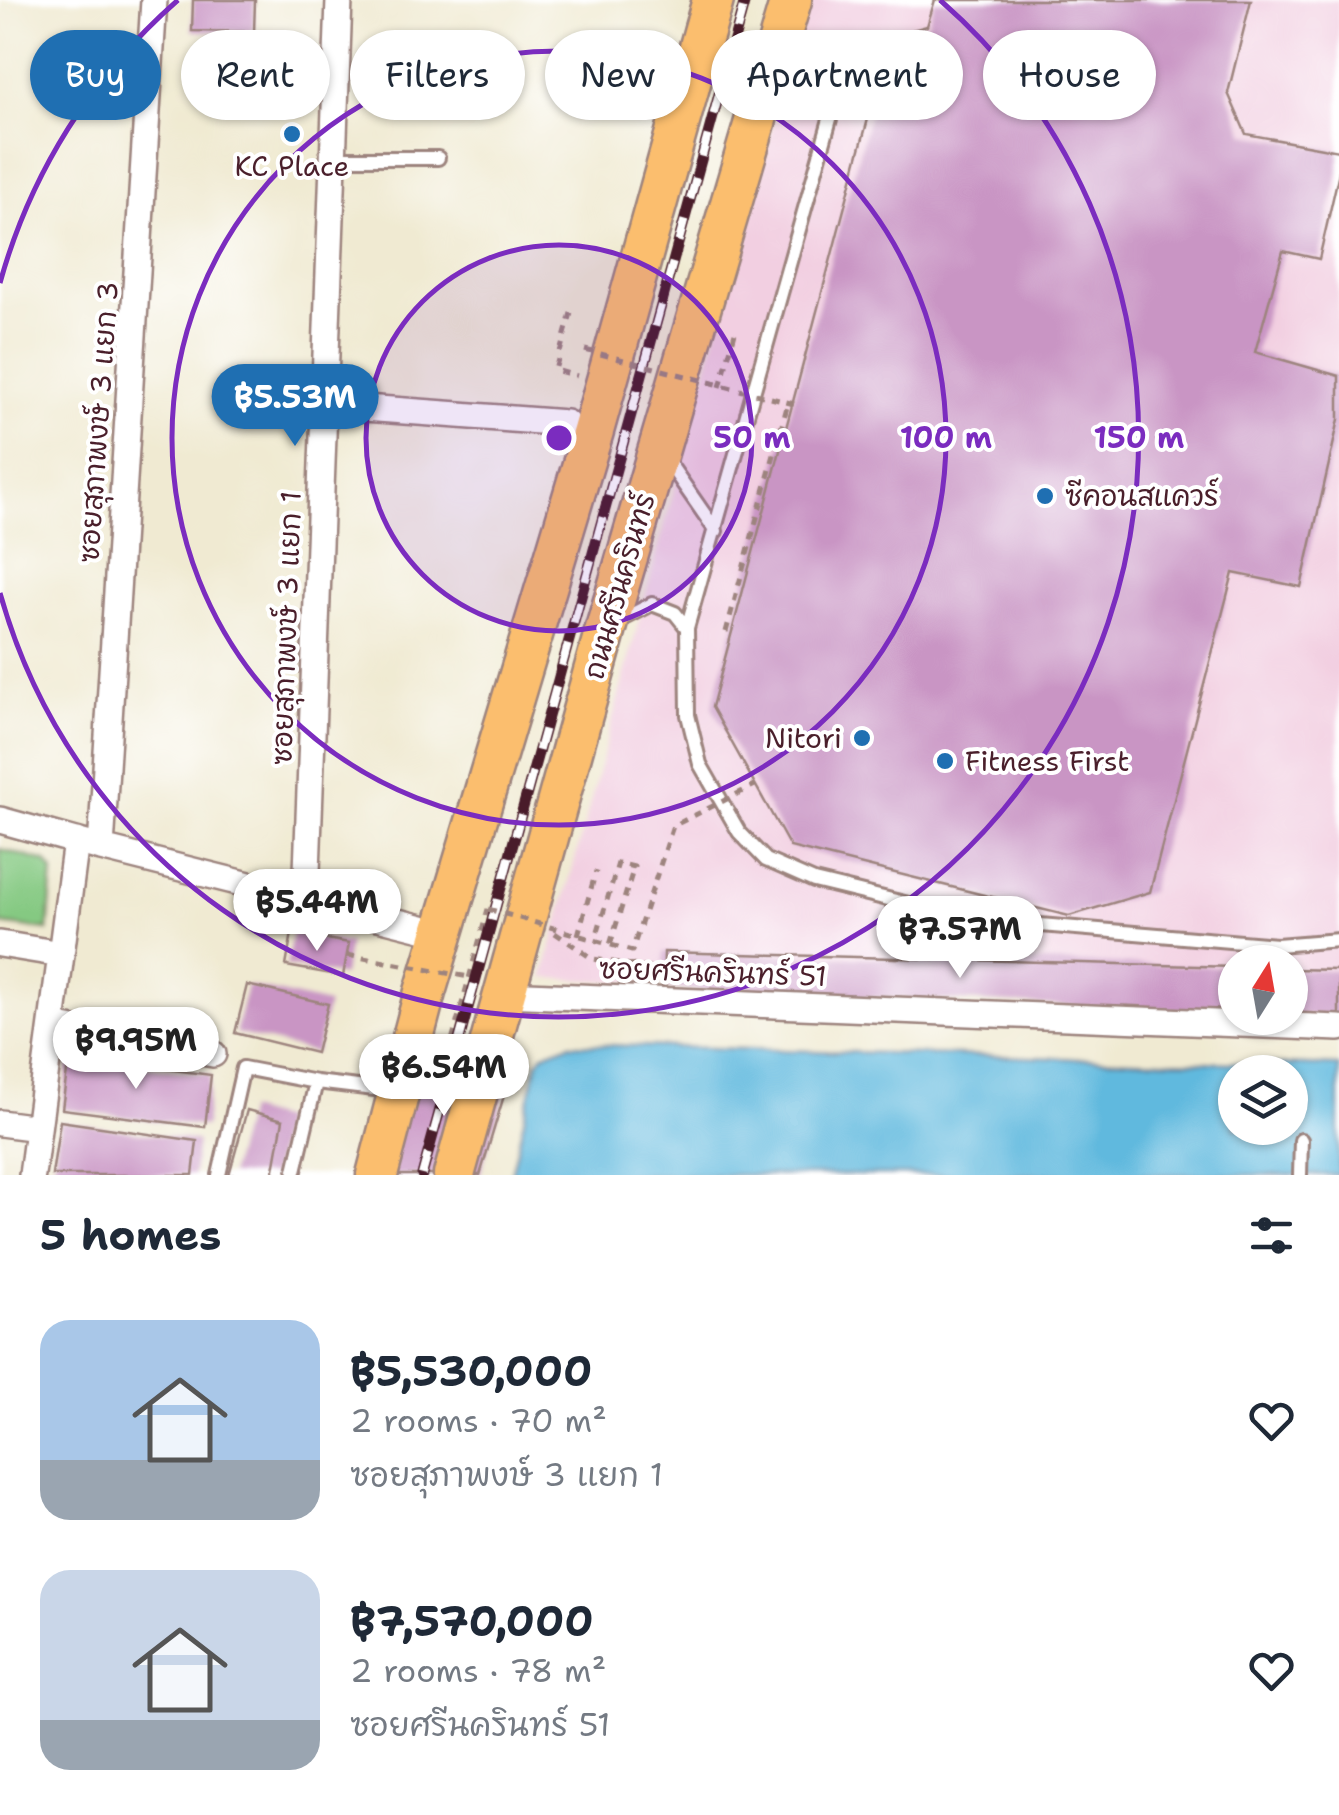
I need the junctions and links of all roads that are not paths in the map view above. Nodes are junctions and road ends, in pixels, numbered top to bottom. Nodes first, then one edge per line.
1 (154, 0) edge
2 (340, 0) edge
3 (713, 0) edge
4 (787, 17) edge
5 (334, 158) junction
6 (438, 158) dead end
7 (324, 405) junction
8 (566, 423) dead end
9 (660, 449) junction
10 (716, 531) junction
11 (687, 628) junction
12 (604, 632) junction
13 (0, 820) edge
14 (76, 841) junction
15 (102, 848) junction
16 (306, 899) junction
17 (442, 933) junction
18 (1339, 940) edge
19 (0, 944) edge
20 (62, 954) junction
21 (486, 986) junction
22 (52, 1026) junction
23 (1339, 1028) edge
24 (213, 1054) dead end
25 (316, 1082) junction
26 (398, 1091) junction
27 (0, 1122) edge
28 (38, 1128) junction
29 (1301, 1145) edge
30 (32, 1175) edge
31 (219, 1175) edge
32 (294, 1175) edge
33 (376, 1175) edge
34 (454, 1175) edge
35 (1300, 1175) edge

1 - 15 street, ซอยสุภาพงษ์ 3 แยก 3
2 - 5 street, ซอยสุภาพงษ์ 3 แยก 1
3 - 17 main road
4 - 9 main road, ถนนศรีนครินทร์
4 - 10 lane
5 - 6 lane
5 - 7 street, ซอยสุภาพงษ์ 3 แยก 1
7 - 8 street
7 - 16 street, ซอยสุภาพงษ์ 3 แยก 1
9 - 10 lane
9 - 12 main road, ถนนศรีนครินทร์
10 - 11 lane
11 - 12 lane
11 - 18 lane
12 - 21 main road, ถนนศรีนครินทร์
13 - 14 street
14 - 15 street
14 - 20 street
15 - 16 street
16 - 17 street
17 - 26 main road
19 - 20 street
20 - 22 street
21 - 23 street, ซอยศรีนครินทร์ 51
21 - 34 main road, ถนนศรีนครินทร์
22 - 24 street
22 - 28 street
25 - 26 lane
25 - 31 lane
25 - 32 lane
26 - 33 main road
27 - 28 street
28 - 30 street
29 - 35 lane

